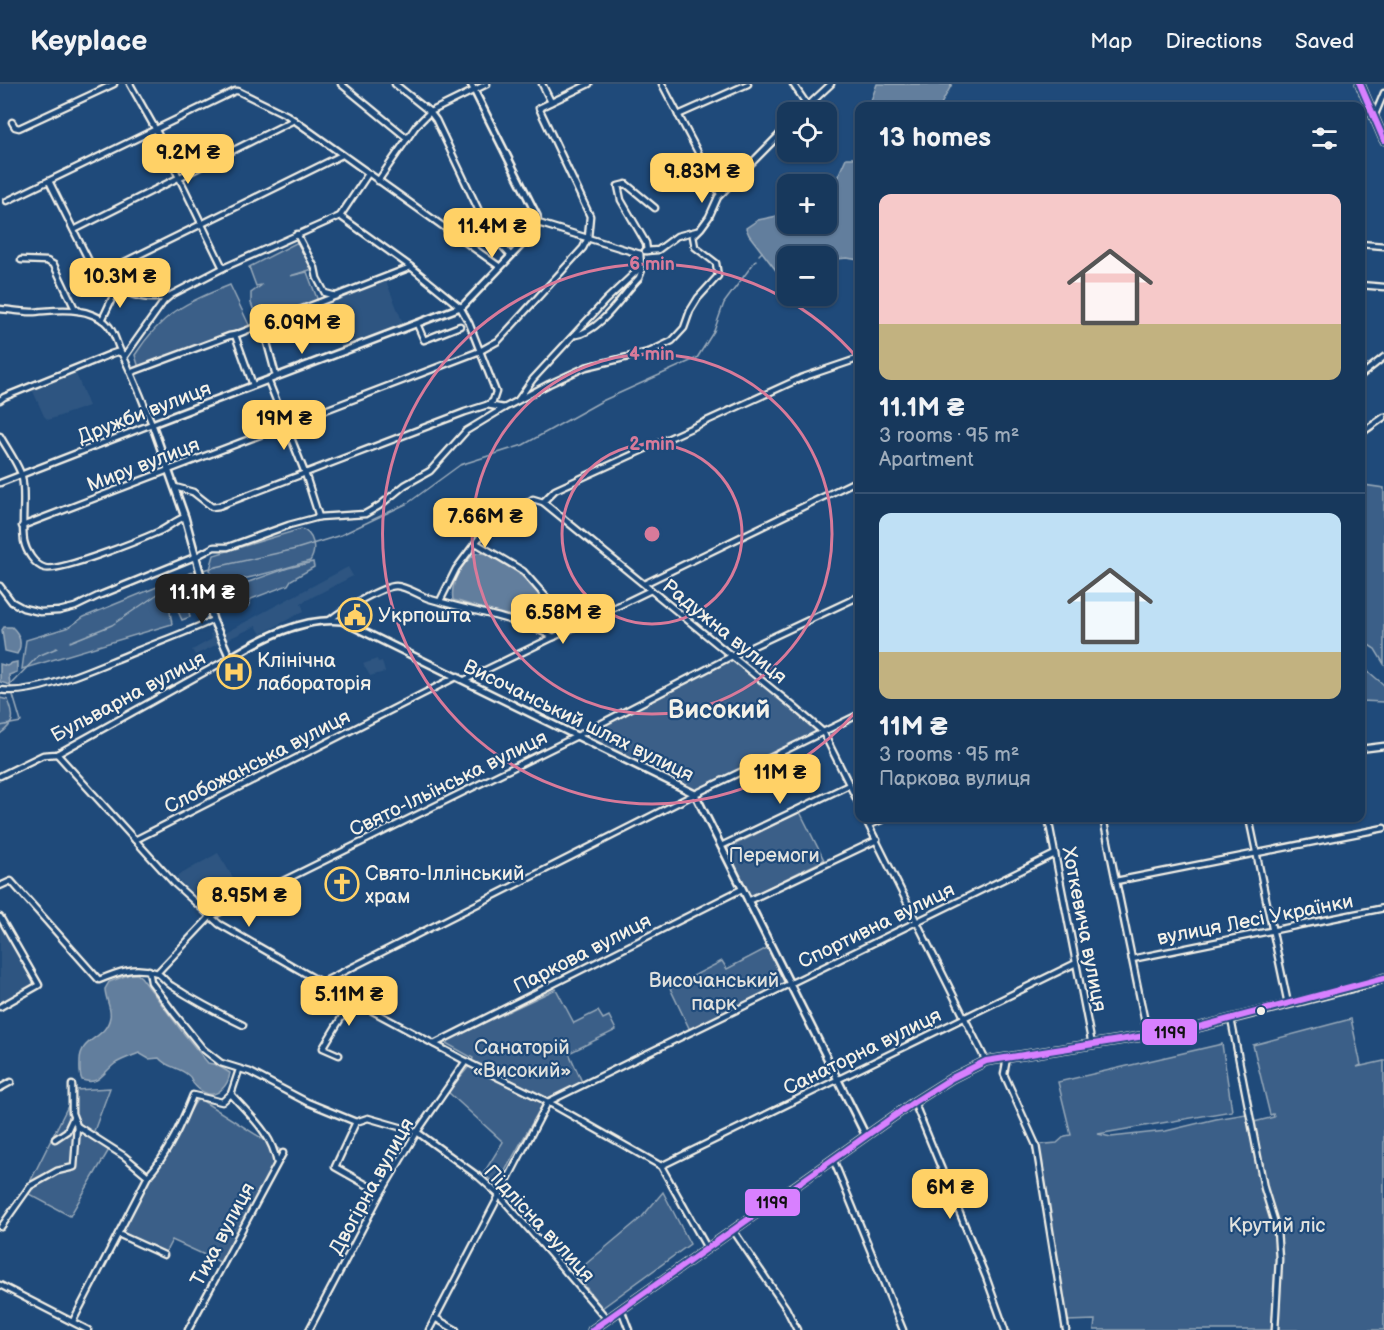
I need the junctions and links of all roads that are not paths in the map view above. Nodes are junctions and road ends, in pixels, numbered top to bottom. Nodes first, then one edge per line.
1 (114, 84) edge
2 (130, 84) edge
3 (340, 84) edge
4 (395, 84) edge
5 (471, 84) edge
6 (487, 84) edge
7 (542, 84) edge
8 (589, 84) edge
9 (662, 84) edge
10 (748, 84) edge
11 (793, 84) edge
12 (831, 84) edge
13 (1360, 84) edge
14 (474, 90) junction
15 (1384, 93) edge
16 (551, 102) junction
17 (805, 102) edge
18 (812, 102) edge
19 (430, 112) junction
20 (678, 115) junction
21 (1374, 117) junction
22 (294, 120) junction
23 (12, 122) dead end
24 (156, 130) junction
25 (777, 137) edge
26 (407, 138) junction
27 (1384, 140) edge
28 (342, 155) junction
29 (368, 174) junction
30 (178, 177) junction
31 (378, 181) junction
32 (49, 182) junction
33 (720, 194) junction
34 (7, 201) dead end
35 (655, 208) dead end
36 (340, 216) junction
37 (538, 223) junction
38 (201, 225) junction
39 (74, 230) junction
40 (697, 231) junction
41 (297, 234) junction
42 (588, 238) junction
43 (1365, 244) edge
44 (1384, 246) edge
45 (647, 250) junction
46 (640, 254) junction
47 (511, 256) junction
48 (21, 260) dead end
49 (411, 267) junction
50 (500, 267) junction
51 (640, 267) junction
52 (223, 268) junction
53 (98, 275) junction
54 (1365, 285) edge
55 (1384, 287) edge
56 (117, 288) junction
57 (171, 295) junction
58 (336, 296) junction
59 (460, 307) junction
60 (0, 309) edge
61 (79, 311) junction
62 (102, 320) junction
63 (262, 324) junction
64 (417, 324) junction
65 (460, 326) dead end
66 (576, 334) junction
67 (235, 336) junction
68 (480, 351) junction
69 (123, 354) junction
70 (1384, 357) edge
71 (855, 360) edge
72 (132, 372) junction
73 (1365, 372) edge
74 (276, 376) junction
75 (268, 380) junction
76 (253, 385) junction
77 (0, 400) edge
78 (517, 401) junction
79 (487, 405) junction
80 (504, 408) junction
81 (1384, 417) edge
82 (152, 424) junction
83 (286, 425) junction
84 (1365, 430) edge
85 (0, 436) edge
86 (169, 471) junction
87 (305, 473) junction
88 (22, 475) junction
89 (855, 481) edge
90 (0, 483) edge
91 (175, 487) junction
92 (543, 502) junction
93 (185, 516) junction
94 (319, 517) junction
95 (22, 526) junction
96 (476, 543) junction
97 (197, 556) junction
98 (644, 584) junction
99 (0, 586) edge
100 (651, 590) junction
101 (855, 598) edge
102 (440, 601) junction
103 (213, 620) junction
104 (330, 620) junction
105 (578, 626) junction
106 (554, 638) junction
107 (732, 656) junction
108 (230, 658) junction
109 (458, 676) junction
110 (465, 680) junction
111 (0, 690) edge
112 (855, 716) edge
113 (823, 732) junction
114 (577, 736) junction
115 (1384, 746) edge
116 (1365, 748) edge
117 (57, 754) junction
118 (0, 776) edge
119 (849, 785) junction
120 (695, 794) junction
121 (855, 796) edge
122 (867, 822) edge
123 (876, 822) edge
124 (1049, 822) edge
125 (1104, 822) edge
126 (1250, 822) edge
127 (869, 825) junction
128 (1384, 828) edge
129 (135, 840) junction
130 (876, 840) junction
131 (721, 846) junction
132 (1055, 854) junction
133 (1257, 855) junction
134 (1116, 881) junction
135 (0, 886) edge
136 (742, 889) junction
137 (748, 901) junction
138 (1384, 909) edge
139 (210, 916) junction
140 (0, 917) edge
141 (917, 922) junction
142 (1273, 931) junction
143 (1132, 958) junction
144 (1076, 963) junction
145 (149, 970) junction
146 (158, 972) junction
147 (1384, 978) edge
148 (323, 982) junction
149 (790, 984) junction
150 (352, 1000) junction
151 (1288, 1004) junction
152 (0, 1007) edge
153 (964, 1017) junction
154 (1231, 1019) junction
155 (243, 1025) dead end
156 (1148, 1037) junction
157 (434, 1044) junction
158 (1092, 1045) junction
159 (339, 1055) dead end
160 (1007, 1057) junction
161 (466, 1061) junction
162 (986, 1061) junction
163 (239, 1070) junction
164 (838, 1080) junction
165 (11, 1082) dead end
166 (72, 1085) dead end
167 (0, 1088) edge
168 (231, 1094) junction
169 (548, 1102) junction
170 (914, 1102) junction
171 (73, 1118) junction
172 (356, 1122) junction
173 (77, 1126) junction
174 (417, 1132) junction
175 (866, 1136) junction
176 (55, 1139) dead end
177 (283, 1153) dead end
178 (833, 1159) junction
179 (277, 1163) junction
180 (661, 1166) junction
181 (148, 1176) junction
182 (381, 1193) junction
183 (500, 1197) junction
184 (1, 1227) edge
185 (734, 1230) junction
186 (118, 1234) junction
187 (707, 1248) junction
188 (164, 1255) dead end
189 (0, 1286) edge
190 (621, 1309) junction
191 (435, 1318) junction
192 (607, 1319) junction
193 (72, 1322) junction
194 (88, 1330) edge
195 (188, 1330) edge
196 (309, 1330) edge
197 (429, 1330) edge
198 (456, 1330) edge
199 (592, 1330) edge
200 (629, 1330) edge
201 (797, 1330) edge
202 (903, 1330) edge
203 (1005, 1330) edge
204 (1066, 1330) edge
205 (1275, 1330) edge

1 - 23 street
2 - 24 street
3 - 26 street
4 - 19 street
5 - 14 street
6 - 14 street
7 - 16 street
8 - 16 street
9 - 20 street
10 - 20 street
11 - 17 street
12 - 18 street
13 - 21 highway
14 - 19 street
14 - 37 street
15 - 21 street
16 - 42 street
19 - 26 street
19 - 47 street
20 - 33 street
21 - 27 highway
22 - 24 street
22 - 28 street
22 - 30 street
24 - 30 street
24 - 32 street
25 - 33 street
26 - 31 street
28 - 29 street
28 - 38 street
29 - 31 street
29 - 36 street
30 - 38 street
30 - 39 street
31 - 50 street
32 - 34 street
32 - 39 street
33 - 40 street
35 - 45 street
36 - 41 street
36 - 49 street
37 - 42 street
37 - 47 street, Дружби вулиця
38 - 52 street
38 - 53 street
39 - 53 street
40 - 45 street
40 - 78 street
41 - 52 street
41 - 58 street
42 - 46 street
42 - 68 street, Миру вулиця
43 - 44 street
45 - 46 street
46 - 51 street
47 - 50 street, Дружби вулиця
48 - 61 street
49 - 58 street
49 - 59 street
50 - 59 street, Дружби вулиця
51 - 66 street
51 - 66 street
52 - 57 street
53 - 56 street
54 - 55 street
56 - 57 street
56 - 62 street
57 - 69 street
58 - 63 street
59 - 64 street, Дружби вулиця
59 - 68 street
60 - 61 street
61 - 62 street
62 - 69 street
63 - 67 street
63 - 74 street
64 - 65 street
64 - 74 street, Дружби вулиця
66 - 78 street
67 - 72 street
67 - 76 street
68 - 79 street
68 - 83 street, Миру вулиця
69 - 72 street
69 - 77 street
70 - 73 street
71 - 92 street
72 - 82 street
74 - 75 street, Дружби вулиця
75 - 76 street, Дружби вулиця
75 - 83 street
76 - 82 street, Дружби вулиця
78 - 80 street
79 - 80 street
79 - 87 street
80 - 94 street
81 - 84 street
82 - 86 street
82 - 88 street, Дружби вулиця
83 - 86 street, Миру вулиця
83 - 87 street
85 - 88 street
86 - 91 street
86 - 95 street, Миру вулиця
87 - 91 street
87 - 94 street
88 - 90 street, Дружби вулиця
88 - 95 street
89 - 98 street
91 - 93 street
92 - 96 street
92 - 98 street, Радужна вулиця
93 - 95 street
93 - 97 street
94 - 97 street
96 - 102 street
96 - 105 street
97 - 99 street
97 - 103 street
98 - 100 street, Радужна вулиця
100 - 105 street
100 - 107 street, Радужна вулиця
101 - 107 street, Свято-Ільїнська вулиця
102 - 104 street, Бульварна вулиця
102 - 106 street
103 - 108 street
103 - 111 street
104 - 108 street, Бульварна вулиця
104 - 109 street, Височанський шлях вулиця
105 - 106 street
106 - 110 street
107 - 113 street, Радужна вулиця
107 - 114 street, Свято-Ільїнська вулиця
108 - 117 street, Бульварна вулиця
109 - 110 street, Височанський шлях вулиця
109 - 129 street, Слобожанська вулиця
110 - 114 street, Височанський шлях вулиця
112 - 113 street
113 - 119 street, Радужна вулиця
113 - 120 street
114 - 120 street, Височанський шлях вулиця
114 - 139 street, Свято-Ільїнська вулиця
115 - 116 street
117 - 118 street, Бульварна вулиця
117 - 129 street
119 - 121 street, Радужна вулиця
119 - 131 street
120 - 131 street, Височанський шлях вулиця
120 - 148 street
122 - 127 street
123 - 127 street
124 - 132 street, Хоткевича вулиця
125 - 134 street
126 - 133 street
127 - 130 street
128 - 133 street
129 - 139 street
130 - 137 street
130 - 141 street
131 - 136 street, Височанський шлях вулиця
132 - 141 street, Спортивна вулиця
132 - 144 street, Хоткевича вулиця
133 - 134 street
133 - 142 street
134 - 143 street
135 - 145 street
136 - 137 street, Височанський шлях вулиця
136 - 157 street, Паркова вулиця
137 - 149 street, Височанський шлях вулиця
138 - 142 street, вулиця Лесі Українки
139 - 146 street
139 - 148 street
140 - 152 street
141 - 149 street, Спортивна вулиця
141 - 153 street
142 - 143 street, вулиця Лесі Українки
142 - 151 street
143 - 156 street
144 - 153 street, Санаторна вулиця
144 - 158 street, Хоткевича вулиця
145 - 146 street
145 - 163 street, Підлісна вулиця
146 - 155 street
147 - 151 highway
148 - 150 street
149 - 164 street, Височанський шлях вулиця
149 - 169 street, Спортивна вулиця
150 - 157 street
150 - 159 street
151 - 154 highway
153 - 162 street
153 - 164 street, Санаторна вулиця
154 - 156 highway
154 - 205 street
156 - 158 highway
157 - 161 street
158 - 160 highway
160 - 162 highway
160 - 204 street
161 - 169 street
161 - 174 street, Двогірна вулиця
162 - 170 highway
163 - 168 street
163 - 172 street, Підлісна вулиця
164 - 175 street, Височанський шлях вулиця
164 - 180 street, Санаторна вулиця
165 - 167 street
166 - 171 street
168 - 179 street
168 - 181 street
169 - 180 street
169 - 183 street
170 - 175 highway
170 - 203 street
171 - 173 street
171 - 176 street
172 - 174 street, Підлісна вулиця
172 - 182 street
173 - 181 street
173 - 184 street
174 - 182 street, Двогірна вулиця
174 - 183 street, Підлісна вулиця
175 - 178 highway
177 - 179 street, Тиха вулиця
178 - 185 highway
178 - 202 street
179 - 195 street, Тиха вулиця
180 - 187 street
181 - 186 street
182 - 196 street, Двогірна вулиця
183 - 191 street
183 - 192 street, Підлісна вулиця
185 - 187 highway
185 - 201 street
186 - 188 street
186 - 193 street
187 - 190 highway
189 - 193 street
190 - 192 highway
190 - 200 street
191 - 197 street
191 - 198 street
192 - 199 highway
193 - 194 street

